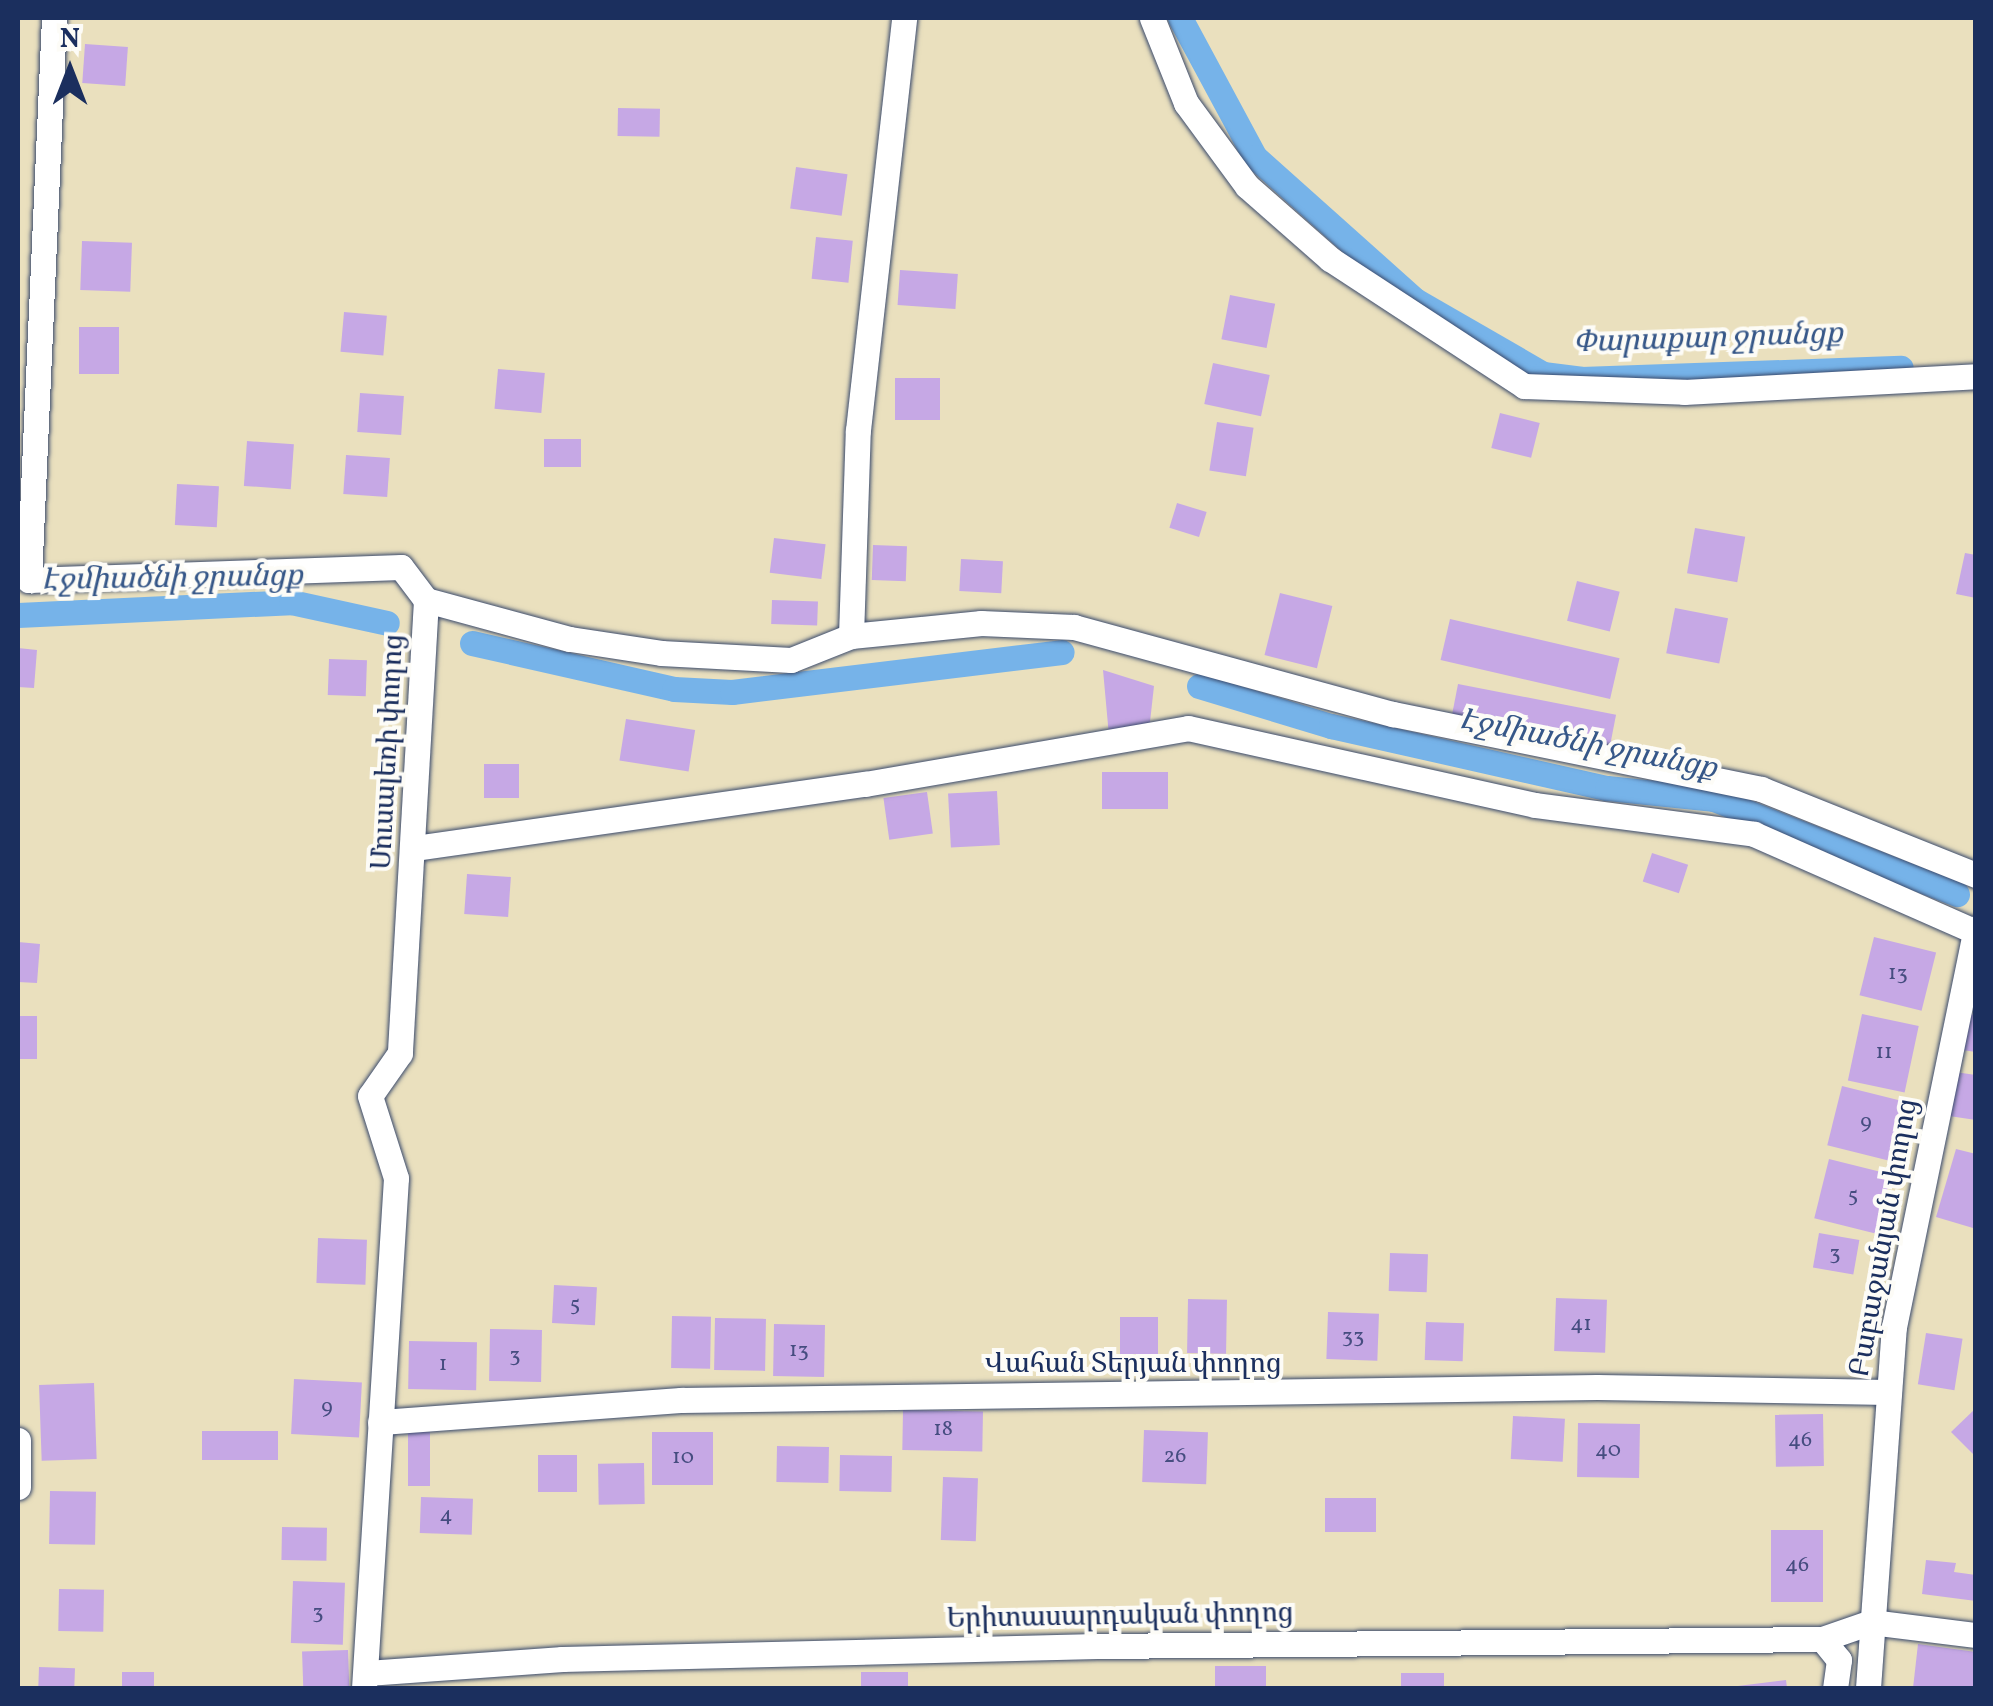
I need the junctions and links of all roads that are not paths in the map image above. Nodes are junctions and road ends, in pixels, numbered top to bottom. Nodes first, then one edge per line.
1 (54, 18) edge
2 (904, 18) edge
3 (1152, 18) edge
4 (1976, 376) edge
5 (24, 580) edge
6 (426, 600) junction
7 (851, 636) junction
8 (414, 848) junction
9 (1976, 875) edge
10 (1975, 930) edge
11 (1888, 1392) junction
12 (380, 1422) junction
13 (18, 1440) edge
14 (18, 1487) edge
15 (1872, 1622) junction
16 (1976, 1634) edge
17 (1822, 1639) junction
18 (366, 1681) edge
19 (1835, 1688) edge
20 (1868, 1688) edge

1 - 5 street, Մուսալեռի փողոց
2 - 7 street
3 - 4 street
5 - 6 street, Մուսալեռի փողոց
6 - 7 street
6 - 8 street, Մուսալեռի փողոց
7 - 9 street
8 - 10 street
8 - 12 street, Մուսալեռի փողոց
10 - 11 street, Բաբաջանյան փողոց
11 - 12 street, Վահան Տերյան փողոց
11 - 15 street, Բաբաջանյան փողոց
12 - 18 street, Մուսալեռի փողոց
13 - 14 street
15 - 16 street
15 - 17 street, Երիտասարդական փողոց
15 - 20 street, Բաբաջանյան փողոց
17 - 18 street, Երիտասարդական փողոց
17 - 19 street

